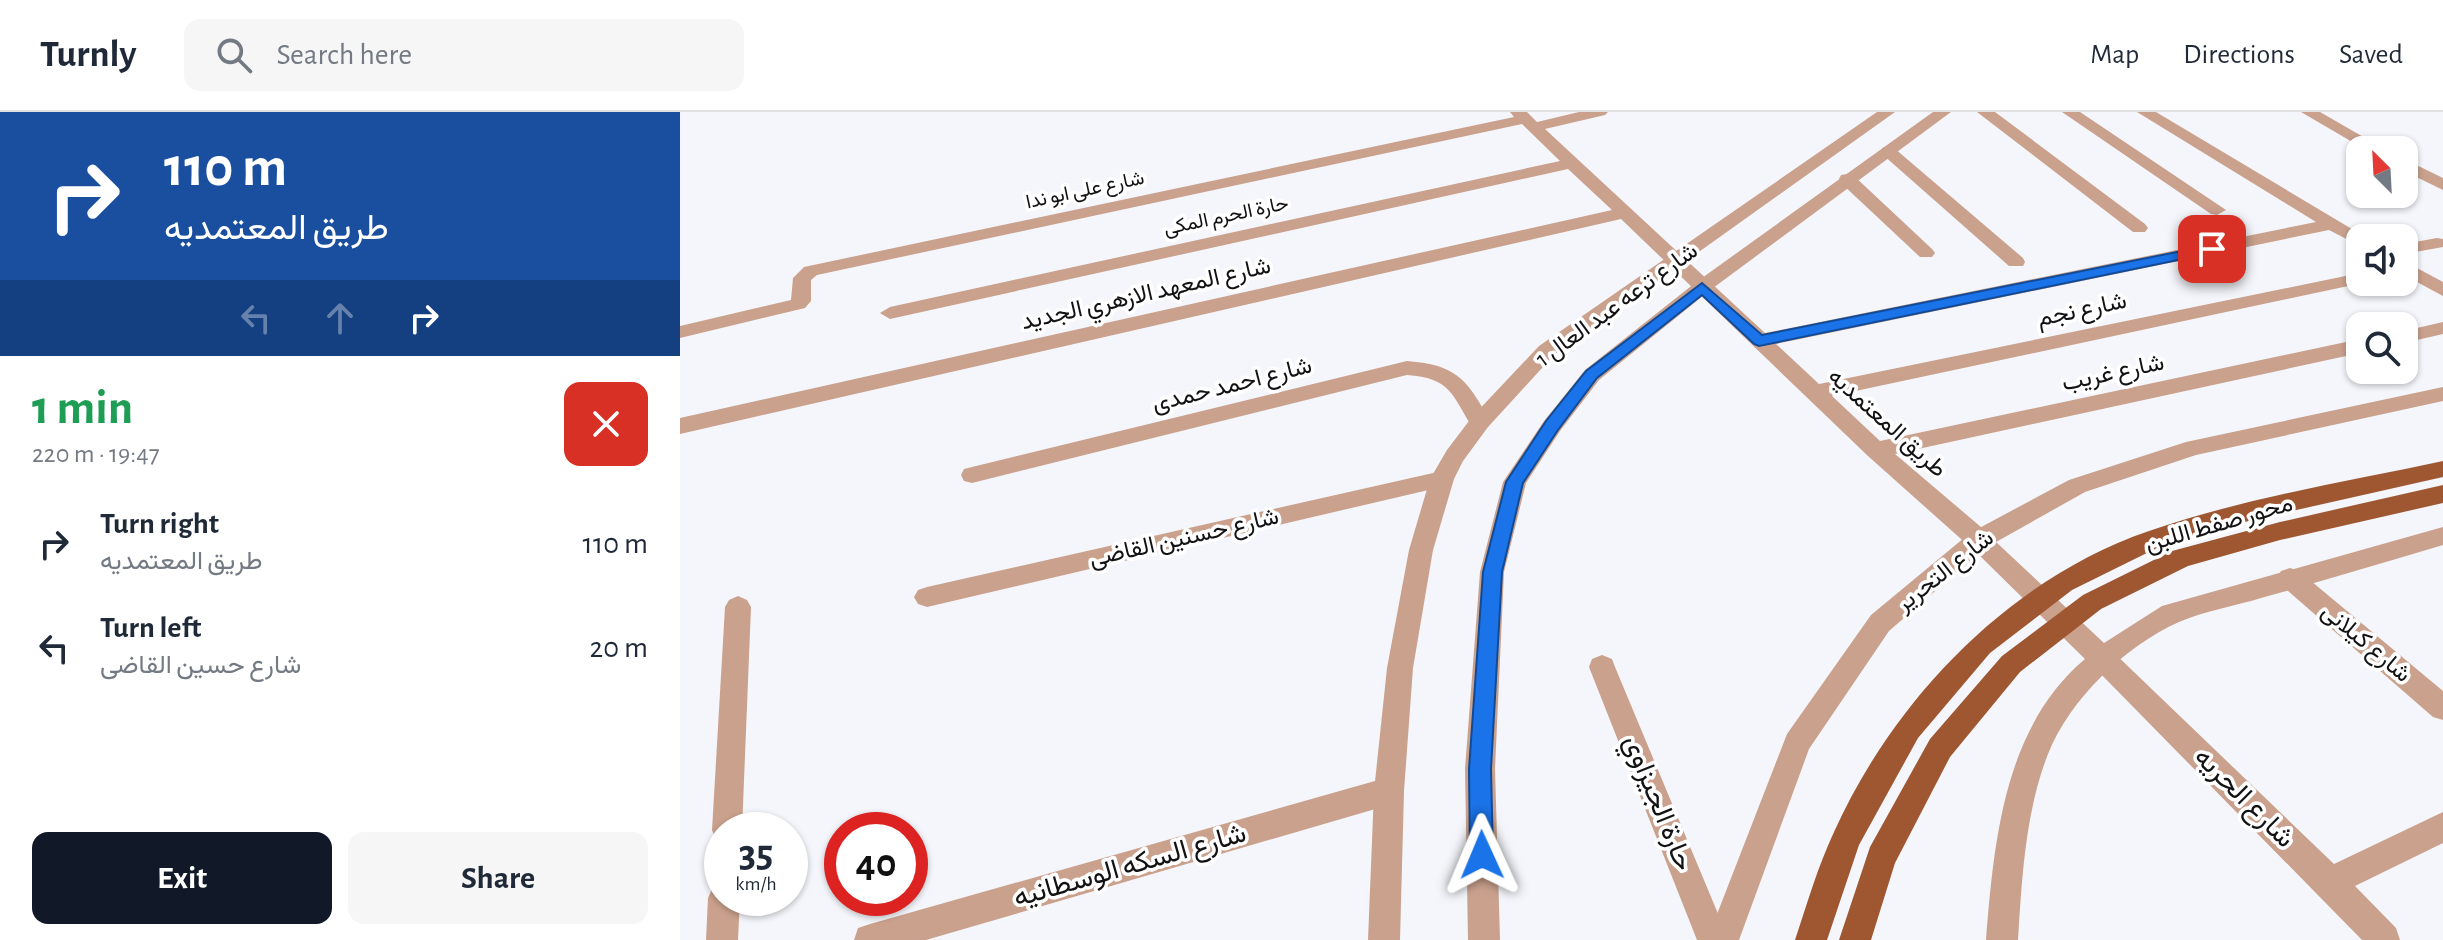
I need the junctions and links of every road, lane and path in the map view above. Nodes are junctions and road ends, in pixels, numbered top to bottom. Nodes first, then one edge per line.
1 (1600, 112) edge
2 (1887, 112) edge
3 (1943, 112) edge
4 (1985, 112) edge
5 (2070, 112) edge
6 (2145, 112) edge
7 (2309, 112) edge
8 (1526, 119) edge
9 (2353, 136) edge
10 (1888, 151) junction
11 (1572, 163) junction
12 (2418, 172) edge
13 (1847, 179) junction
14 (2443, 185) edge
15 (2217, 210) dead end
16 (1624, 213) junction
17 (2333, 224) junction
18 (2139, 228) dead end
19 (2346, 232) edge
20 (2437, 243) dead end
21 (2418, 246) edge
22 (1926, 253) dead end
23 (1674, 261) junction
24 (2016, 262) dead end
25 (2418, 276) edge
26 (2346, 282) edge
27 (1702, 287) junction
28 (2443, 290) edge
29 (890, 313) dead end
30 (2443, 328) edge
31 (680, 332) edge
32 (2418, 334) edge
33 (1759, 341) junction
34 (2346, 349) edge
35 (1814, 392) junction
36 (2443, 394) edge
37 (1480, 422) junction
38 (680, 426) edge
39 (1876, 450) junction
40 (2443, 469) edge
41 (972, 475) dead end
42 (1442, 479) junction
43 (2443, 494) edge
44 (2443, 536) edge
45 (1979, 540) junction
46 (2290, 578) junction
47 (927, 597) dead end
48 (738, 607) dead end
49 (2101, 657) junction
50 (1602, 667) dead end
51 (2443, 708) edge
52 (1389, 791) junction
53 (728, 812) edge
54 (2443, 827) edge
55 (2330, 882) junction
56 (723, 916) edge
57 (908, 935) edge
58 (722, 940) edge
59 (870, 940) edge
60 (1384, 940) edge
61 (1484, 940) edge
62 (1713, 940) edge
63 (1723, 940) edge
64 (1811, 940) edge
65 (1855, 940) edge
66 (2002, 940) edge
67 (2384, 940) edge

1 - 8 street
2 - 23 street, شارع ترعه عبد العال 1
3 - 10 street, شارع ترعه عبد العال 1
4 - 18 street
5 - 15 street
6 - 17 street
7 - 9 street
8 - 11 street, طريق المعتمديه
8 - 31 street, شارع على ابو ندا
10 - 13 street, شارع ترعه عبد العال 1
10 - 24 street
11 - 16 street, طريق المعتمديه
11 - 29 street, حارة الحرم المكى
12 - 14 street
13 - 22 street
13 - 27 street, شارع ترعه عبد العال 1
16 - 23 street, طريق المعتمديه
16 - 38 street, شارع المعهد الازهري الجديد
17 - 19 street
17 - 33 street
20 - 21 street
23 - 27 street, طريق المعتمديه
23 - 37 street, شارع ترعه عبد العال 1
25 - 28 street
26 - 35 street, شارع نجم
27 - 33 street, طريق المعتمديه
27 - 61 street, شارع ترعه عبد العال 1
30 - 32 street
33 - 35 street, طريق المعتمديه
34 - 39 street, شارع غريب
35 - 39 street, طريق المعتمديه
36 - 45 street, شارع التحرير
37 - 41 street, شارع احمد حمدى
37 - 42 street, شارع ترعه عبد العال 1
39 - 45 street, طريق المعتمديه
40 - 64 main road, محور صفط اللبن
42 - 47 street, شارع حسنين القاضى
42 - 52 street, شارع ترعه عبد العال 1
43 - 65 main road, محور صفط اللبن
44 - 46 street
45 - 49 street, طريق المعتمديه
45 - 63 street, شارع التحرير
46 - 49 street
46 - 51 street, شارع كيلانى
48 - 53 street
49 - 55 street, شارع الحريه
49 - 66 street
50 - 62 street, حارة الجيزاوي
52 - 57 street, شارع السكه الوسطانيه
52 - 60 street, شارع ترعه عبد العال 1
54 - 55 street
55 - 67 street, شارع الحريه
56 - 58 street
57 - 59 street, شارع السكه الوسطانيه

